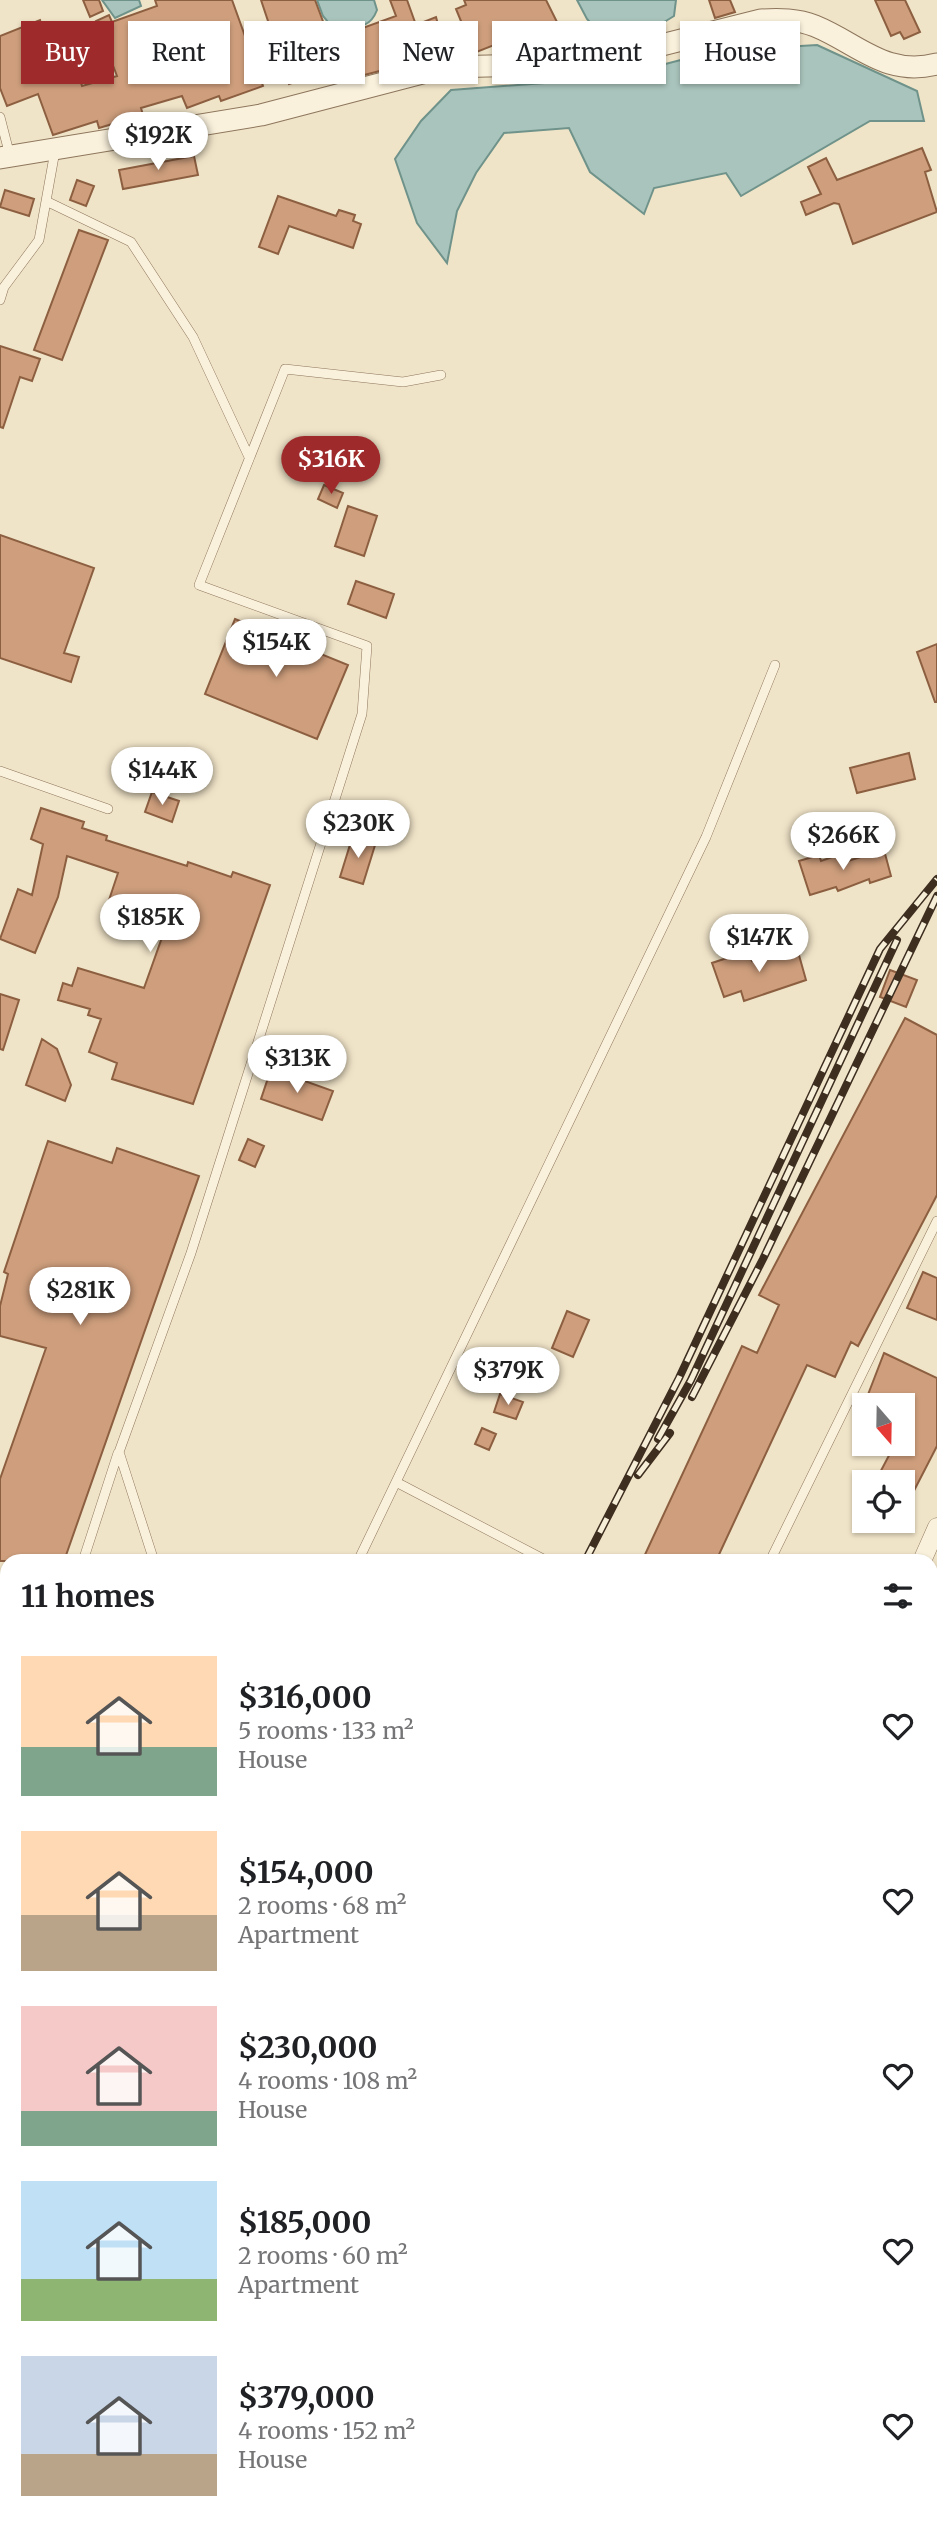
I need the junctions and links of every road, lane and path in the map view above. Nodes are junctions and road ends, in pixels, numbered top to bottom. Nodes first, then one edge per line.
1 (937, 64) edge
2 (0, 117) edge
3 (55, 149) junction
4 (5, 157) edge
5 (46, 201) junction
6 (0, 300) edge
7 (441, 375) dead end
8 (249, 457) junction
9 (775, 665) dead end
10 (0, 771) edge
11 (108, 809) dead end
12 (937, 1221) edge
13 (119, 1452) junction
14 (396, 1482) junction
15 (937, 1527) edge
16 (85, 1554) edge
17 (152, 1554) edge
18 (361, 1554) edge
19 (534, 1554) edge
20 (773, 1554) edge
21 (925, 1554) edge

1 - 3 street
2 - 4 lane
3 - 4 street
3 - 5 lane
5 - 6 lane
5 - 8 lane
7 - 8 lane
8 - 13 lane
9 - 14 lane
10 - 11 lane
12 - 20 lane
13 - 16 lane
13 - 17 lane
14 - 18 lane
14 - 19 lane
15 - 21 street

